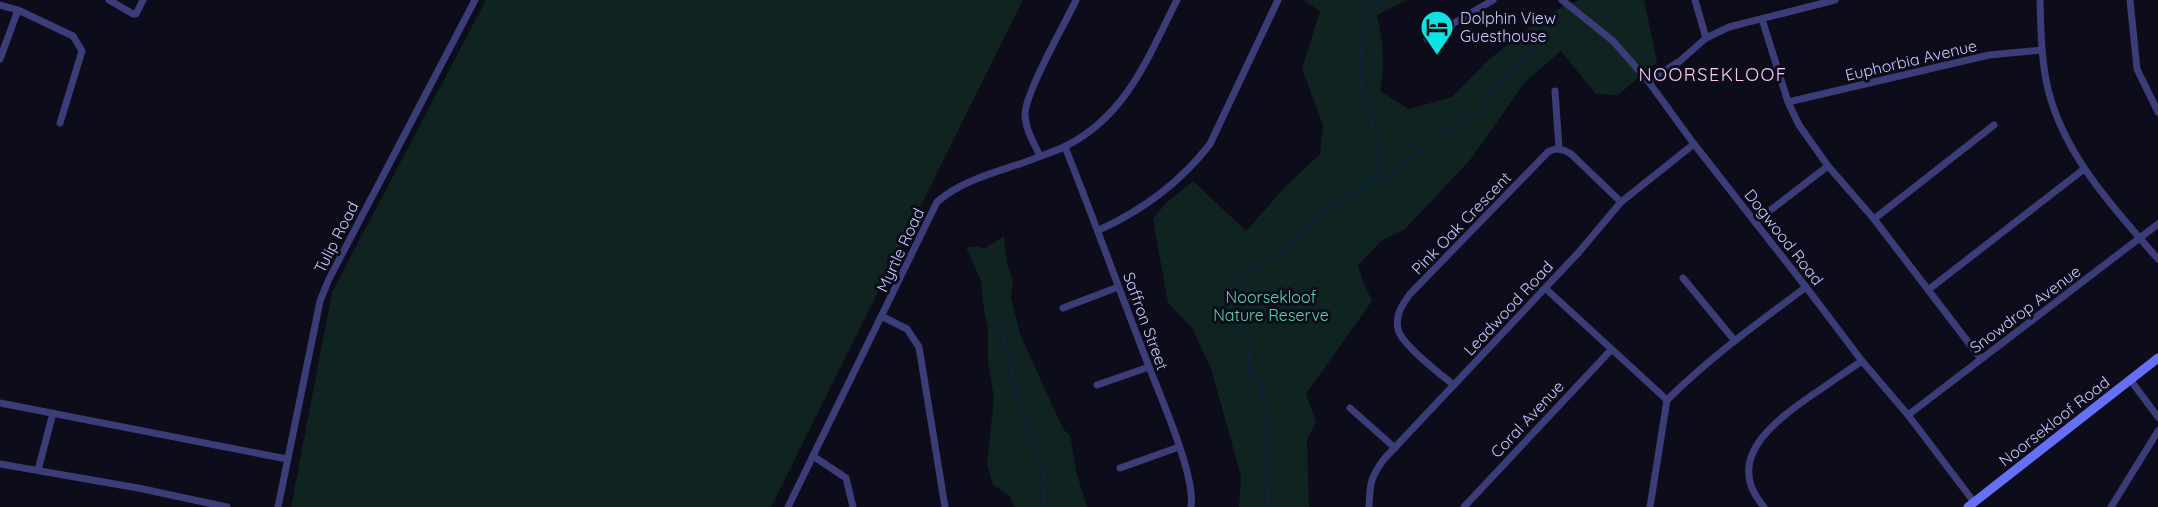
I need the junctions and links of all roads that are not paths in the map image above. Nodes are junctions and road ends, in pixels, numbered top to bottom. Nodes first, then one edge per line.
1 (109, 0) edge
2 (143, 0) edge
3 (475, 0) edge
4 (1076, 0) edge
5 (1177, 0) edge
6 (1278, 0) edge
7 (1493, 0) edge
8 (1562, 0) edge
9 (1695, 0) edge
10 (1835, 0) edge
11 (2040, 0) edge
12 (2130, 0) edge
13 (0, 5) edge
14 (18, 10) junction
15 (1762, 19) junction
16 (1706, 38) junction
17 (1427, 39) dead end
18 (2042, 50) junction
19 (0, 59) edge
20 (1648, 81) junction
21 (1555, 91) dead end
22 (1788, 102) junction
23 (2158, 112) edge
24 (60, 123) dead end
25 (1994, 125) dead end
26 (1694, 144) junction
27 (1065, 147) junction
28 (1559, 149) junction
29 (1040, 156) junction
30 (1828, 166) junction
31 (2084, 169) junction
32 (1621, 202) junction
33 (1874, 219) junction
34 (1755, 222) junction
35 (2158, 224) edge
36 (1099, 230) junction
37 (2140, 238) junction
38 (2158, 260) edge
39 (1683, 278) dead end
40 (1119, 287) junction
41 (1806, 287) junction
42 (1545, 288) junction
43 (1928, 290) junction
44 (1063, 308) dead end
45 (883, 317) junction
46 (1735, 341) junction
47 (1611, 350) junction
48 (2158, 358) edge
49 (1981, 359) junction
50 (1862, 361) junction
51 (1149, 367) junction
52 (2131, 381) junction
53 (1097, 385) dead end
54 (1454, 385) junction
55 (1666, 400) junction
56 (0, 403) edge
57 (1350, 408) dead end
58 (53, 414) junction
59 (1908, 416) junction
60 (2158, 417) edge
61 (2158, 431) edge
62 (1179, 447) junction
63 (1395, 448) junction
64 (813, 456) junction
65 (287, 459) junction
66 (0, 464) edge
67 (1120, 468) dead end
68 (38, 470) junction
69 (185, 498) junction
70 (1971, 504) edge
71 (184, 507) edge
72 (227, 507) edge
73 (278, 507) edge
74 (788, 507) edge
75 (853, 507) edge
76 (945, 507) edge
77 (1191, 507) edge
78 (1369, 507) edge
79 (1464, 507) edge
80 (1650, 507) edge
81 (1764, 507) edge
82 (2111, 507) edge

1 - 2 street
3 - 65 street, Tulip Road
4 - 29 street
5 - 27 street, Myrtle Road
6 - 36 street
7 - 17 street
8 - 20 street, Dogwood Road
9 - 16 street
10 - 15 street
11 - 18 street
12 - 23 street
13 - 14 street
14 - 19 street
14 - 24 street
15 - 16 street
15 - 22 street
16 - 20 street
18 - 22 street, Euphorbia Avenue
18 - 31 street
20 - 26 street, Dogwood Road
21 - 28 street
22 - 30 street
25 - 33 street
26 - 32 street, Leadwood Road
26 - 34 street, Dogwood Road
27 - 29 street, Myrtle Road
27 - 36 street, Saffron Street
28 - 32 street
28 - 54 street, Pink Oak Crescent
29 - 45 street, Myrtle Road
30 - 33 street
30 - 34 street
31 - 37 street
31 - 43 street
32 - 42 street, Leadwood Road
33 - 43 street
34 - 41 street, Dogwood Road
35 - 37 street, Snowdrop Avenue
36 - 40 street, Saffron Street
37 - 38 street
37 - 49 street, Snowdrop Avenue
39 - 46 street
40 - 44 street
40 - 51 street, Saffron Street
41 - 46 street
41 - 50 street, Dogwood Road
42 - 47 street
42 - 54 street, Leadwood Road
43 - 49 street
45 - 64 street, Myrtle Road
45 - 76 street
46 - 55 street
47 - 55 street
47 - 79 street, Coral Avenue
48 - 52 street, Noorsekloof Road
49 - 59 street, Snowdrop Avenue
50 - 59 street, Dogwood Road
50 - 81 street
51 - 53 street
51 - 62 street, Saffron Street
52 - 60 street
52 - 70 street, Noorsekloof Road
54 - 63 street, Leadwood Road
55 - 80 street
56 - 58 street
57 - 63 street
58 - 65 street
58 - 68 street
59 - 70 street, Dogwood Road
61 - 82 street
62 - 67 street
62 - 77 street, Saffron Street
63 - 78 street, Leadwood Road
64 - 74 street, Myrtle Road
64 - 75 street
65 - 73 street, Tulip Road
66 - 68 street
68 - 69 street
69 - 71 street
69 - 72 street

